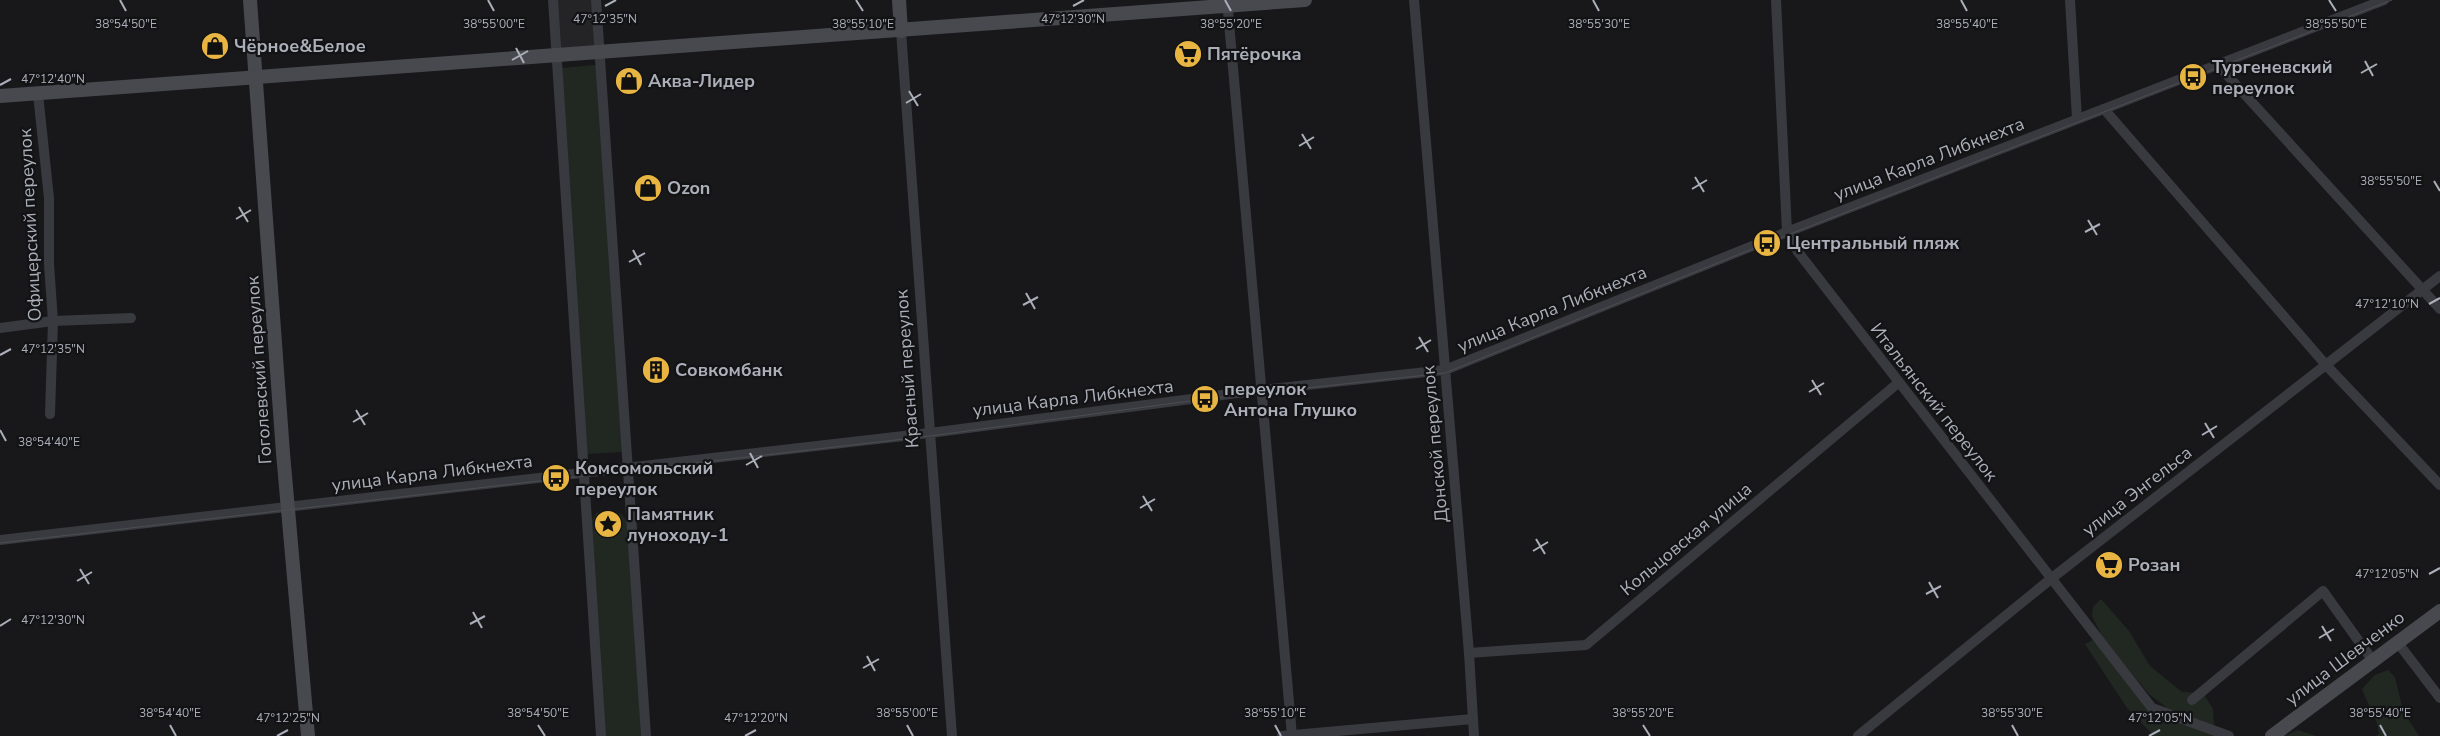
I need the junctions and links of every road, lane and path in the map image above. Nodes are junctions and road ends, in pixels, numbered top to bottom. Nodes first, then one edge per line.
1 (250, 0) edge
2 (553, 0) edge
3 (596, 0) edge
4 (899, 0) edge
5 (1305, 0) edge
6 (1414, 0) edge
7 (1776, 0) edge
8 (2070, 0) edge
9 (2384, 0) edge
10 (1227, 3) edge
11 (901, 31) junction
12 (599, 54) junction
13 (557, 57) junction
14 (2218, 65) junction
15 (256, 78) junction
16 (38, 94) junction
17 (0, 96) edge
18 (2104, 109) junction
19 (2077, 119) junction
20 (1787, 232) junction
21 (2440, 276) edge
22 (2422, 290) junction
23 (2440, 309) edge
24 (131, 318) dead end
25 (53, 321) junction
26 (0, 328) edge
27 (2326, 365) junction
28 (1445, 370) junction
29 (1898, 383) junction
30 (1262, 390) junction
31 (50, 414) dead end
32 (930, 433) junction
33 (628, 468) junction
34 (584, 472) junction
35 (2440, 485) edge
36 (289, 507) junction
37 (0, 540) edge
38 (2052, 578) junction
39 (2440, 611) edge
40 (2398, 643) junction
41 (1469, 654) junction
42 (2374, 660) junction
43 (2440, 698) edge
44 (2192, 700) dead end
45 (1473, 719) junction
46 (308, 736) edge
47 (600, 736) edge
48 (646, 736) edge
49 (952, 736) edge
50 (1289, 736) edge
51 (1474, 736) edge
52 (1858, 736) edge
53 (2229, 736) edge
54 (2272, 736) edge

1 - 15 street, Гоголевский переулок
2 - 13 street
3 - 12 street
4 - 11 street, Красный переулок
5 - 10 street
6 - 28 street, Донской переулок
7 - 20 street, Итальянский переулок
8 - 19 street
9 - 14 street, улица Карла Либкнехта
10 - 11 street
10 - 30 street
11 - 12 street
11 - 32 street, Красный переулок
12 - 13 street
12 - 33 street
13 - 15 street
13 - 34 street
14 - 18 street, улица Карла Либкнехта
14 - 22 street
15 - 16 street
15 - 36 street, Гоголевский переулок
16 - 17 street
16 - 25 street, Офицерский переулок
18 - 19 street, улица Карла Либкнехта
18 - 27 street
19 - 20 street, улица Карла Либкнехта
20 - 28 street, улица Карла Либкнехта
20 - 29 street, Итальянский переулок
21 - 22 street, улица Энгельса
22 - 23 street
22 - 27 street, улица Энгельса
24 - 25 street
25 - 26 street
25 - 31 street, Офицерский переулок
27 - 35 street
27 - 38 street, улица Энгельса
28 - 30 street, улица Карла Либкнехта
28 - 41 street, Донской переулок
29 - 38 street, Итальянский переулок
29 - 41 street, Кольцовская улица
30 - 32 street, улица Карла Либкнехта
30 - 50 street
32 - 33 street, улица Карла Либкнехта
32 - 49 street, Красный переулок
33 - 34 street, улица Карла Либкнехта
33 - 48 street
34 - 36 street, улица Карла Либкнехта
34 - 47 street
36 - 37 street, улица Карла Либкнехта
36 - 46 street, Гоголевский переулок
38 - 52 street, улица Энгельса
38 - 53 street, Итальянский переулок
39 - 40 street, улица Шевченко
40 - 42 street, улица Шевченко
40 - 43 street
41 - 45 street, Донской переулок
42 - 44 street
42 - 54 street, улица Шевченко
45 - 50 street
45 - 51 street, Донской переулок

